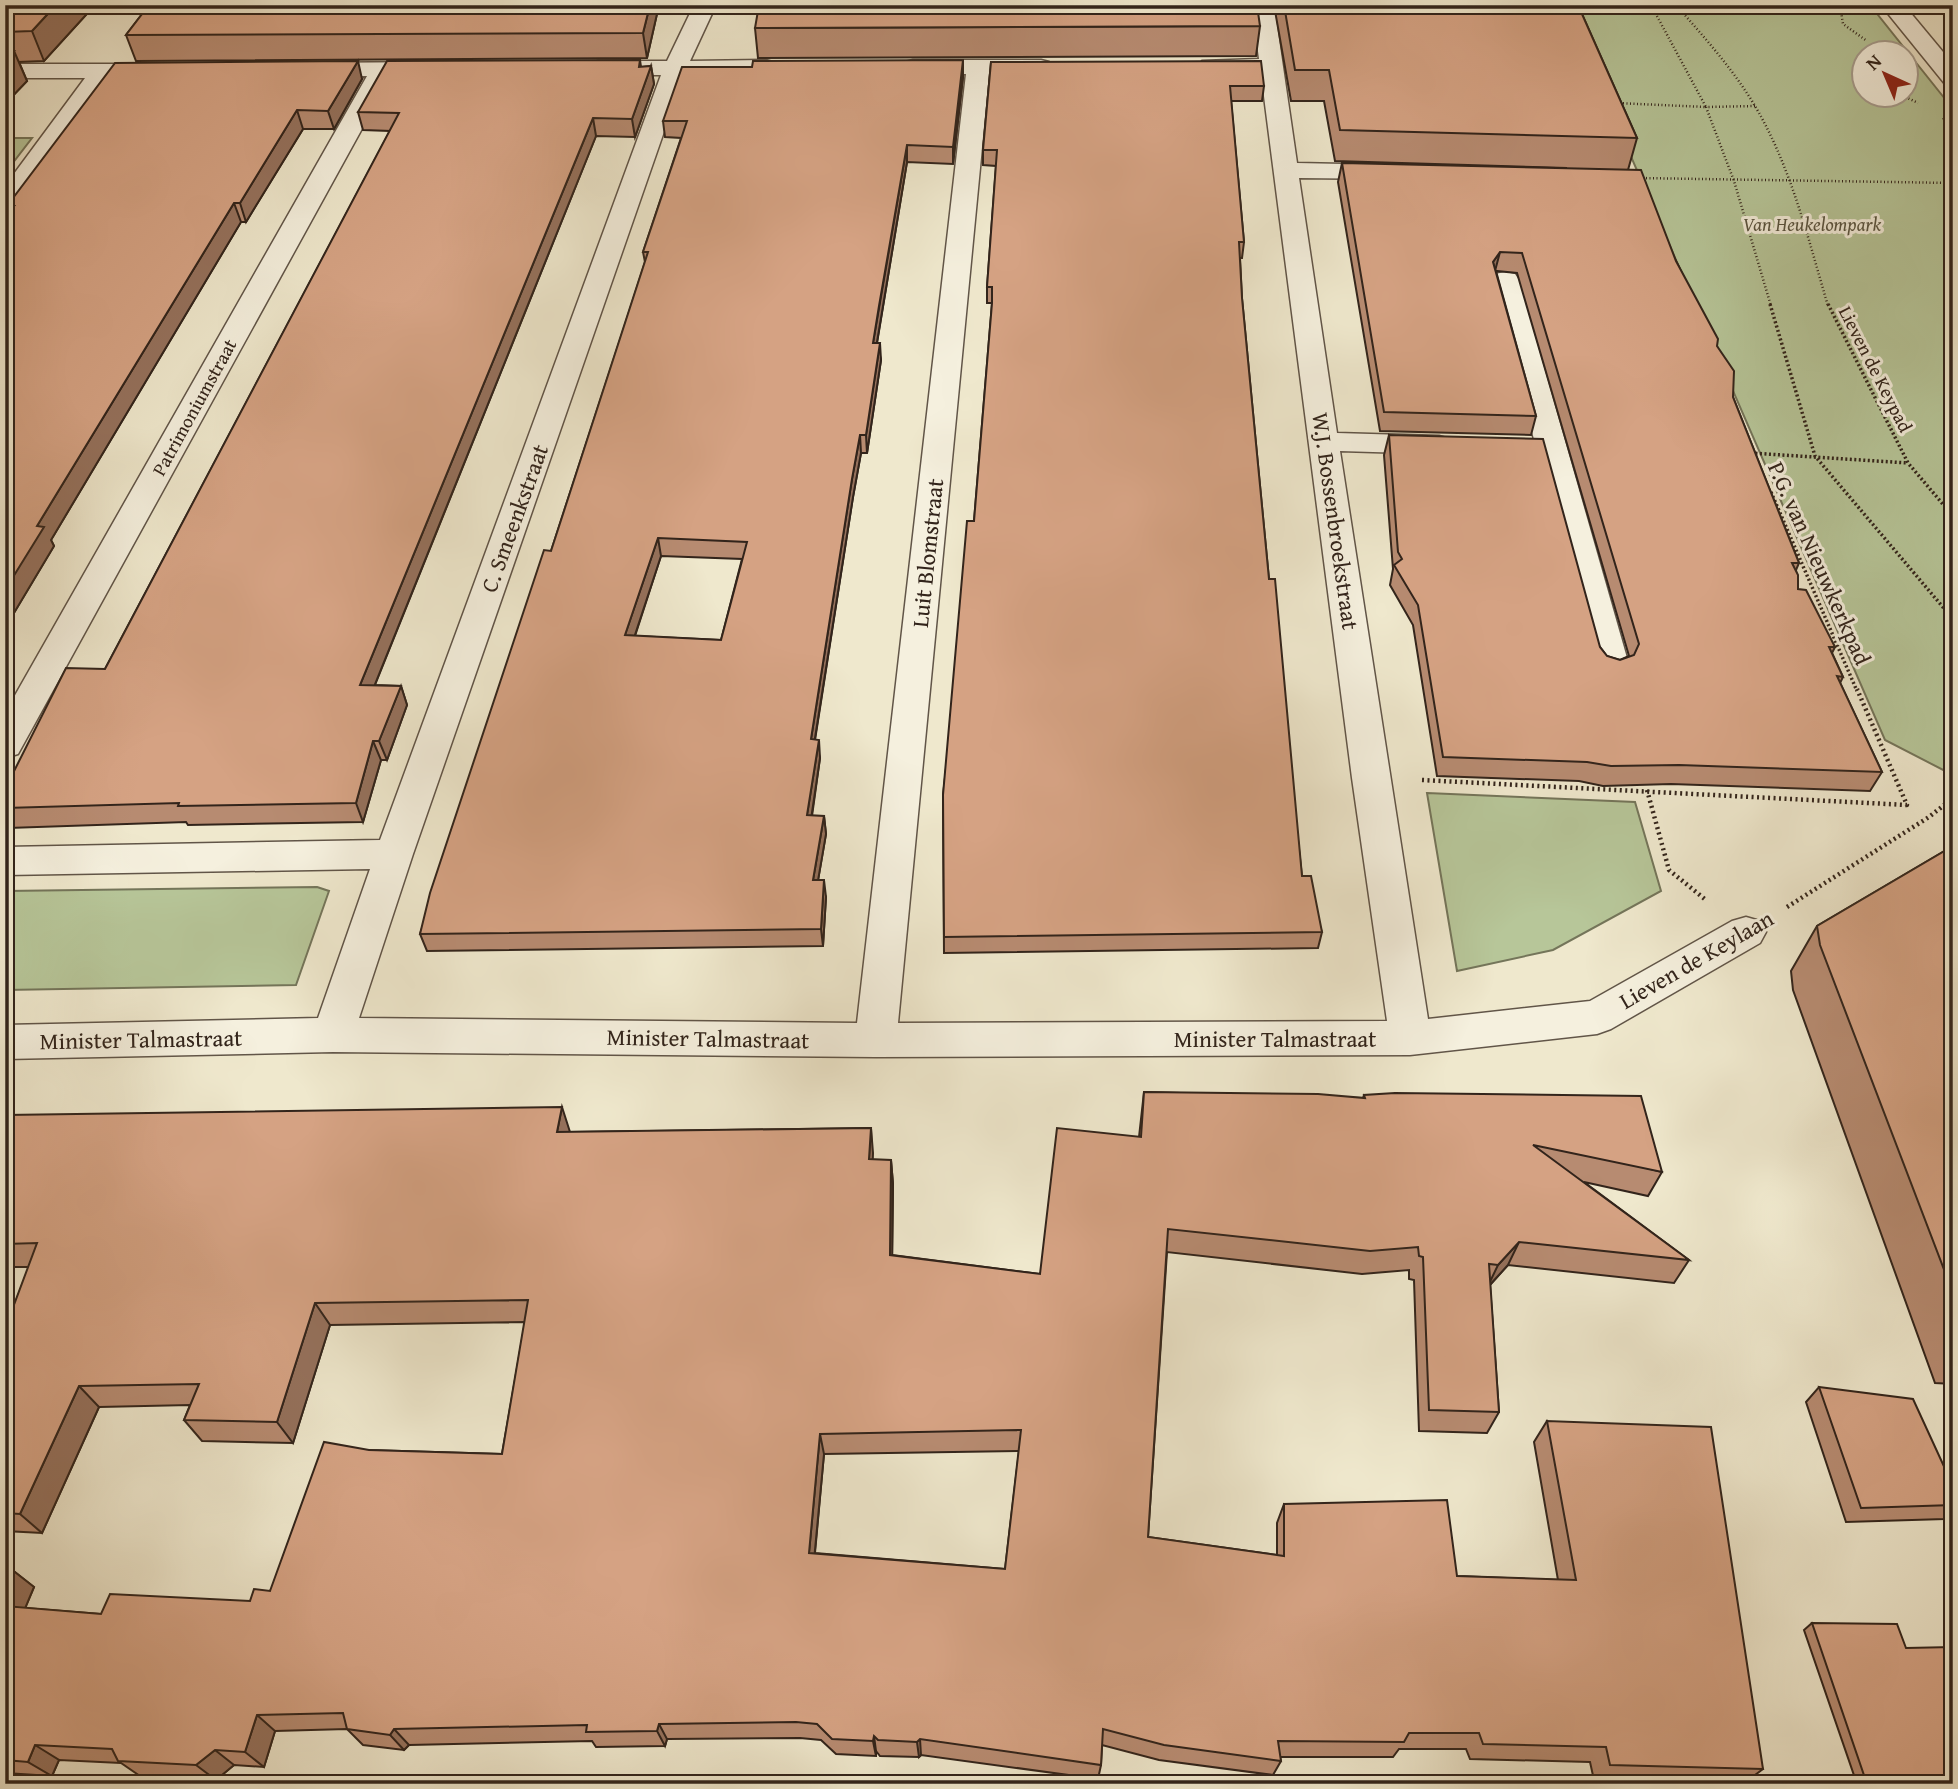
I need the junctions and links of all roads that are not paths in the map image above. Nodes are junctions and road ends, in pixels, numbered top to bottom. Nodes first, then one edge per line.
1 (705, 5) edge
2 (1263, 5) edge
3 (1892, 5) edge
4 (1187, 66) edge
5 (1271, 66) junction
6 (675, 67) junction
7 (793, 67) edge
8 (886, 67) edge
9 (978, 67) junction
10 (1062, 67) edge
11 (578, 68) edge
12 (383, 69) junction
13 (453, 69) edge
14 (288, 70) edge
15 (5, 71) edge
16 (102, 71) junction
17 (182, 71) edge
18 (1953, 79) edge
19 (1288, 170) junction
20 (1421, 173) edge
21 (5, 204) edge
22 (1505, 280) edge
23 (1325, 442) junction
24 (1468, 445) edge
25 (1612, 665) edge
26 (5, 745) edge
27 (394, 854) junction
28 (5, 861) edge
29 (1746, 932) road end
30 (332, 1035) junction
31 (1410, 1038) junction
32 (876, 1040) junction
33 (5, 1042) edge

1 - 6 street, C. Smeenkstraat
2 - 5 street, W.J. Bossenbroekstraat
3 - 18 street
4 - 5 street
5 - 19 street, W.J. Bossenbroekstraat
6 - 7 street
6 - 11 street
6 - 27 street, C. Smeenkstraat
8 - 9 street
9 - 10 street
9 - 32 street, Luit Blomstraat
12 - 13 street
12 - 14 street
12 - 26 street, Patrimoniumstraat
15 - 16 street
16 - 17 street
16 - 21 street
19 - 20 street
19 - 23 street, W.J. Bossenbroekstraat
22 - 25 street
23 - 24 street
23 - 31 street, W.J. Bossenbroekstraat
27 - 28 street
27 - 30 street, C. Smeenkstraat
29 - 31 street, Lieven de Keylaan
30 - 32 street, Minister Talmastraat
30 - 33 street, Minister Talmastraat
31 - 32 street, Minister Talmastraat

